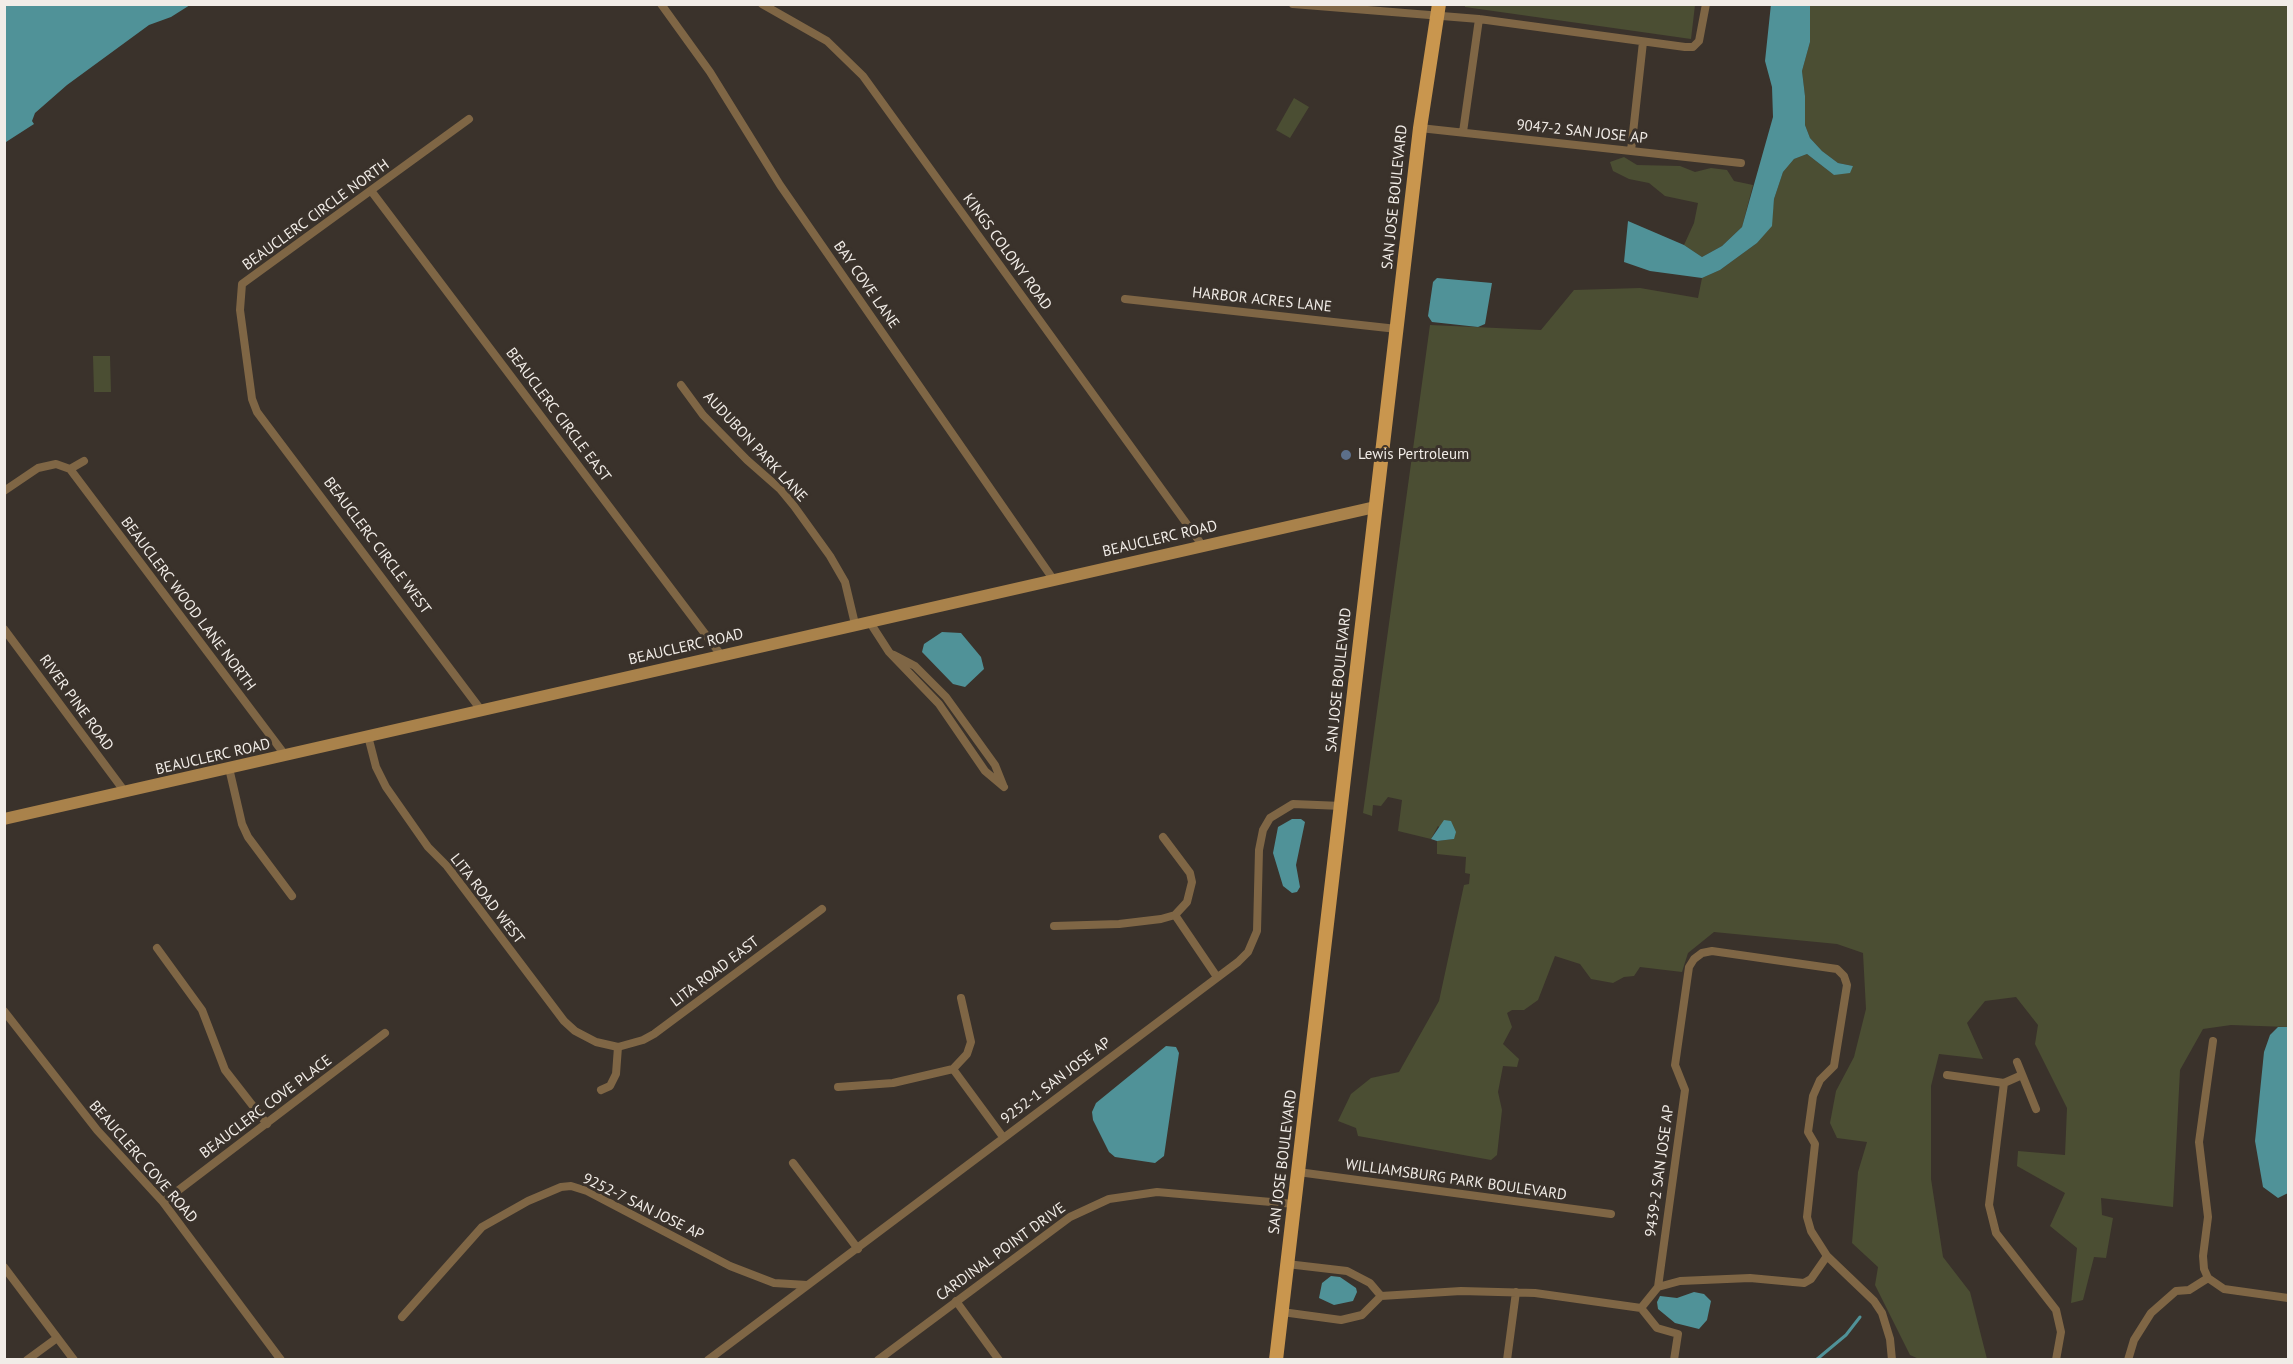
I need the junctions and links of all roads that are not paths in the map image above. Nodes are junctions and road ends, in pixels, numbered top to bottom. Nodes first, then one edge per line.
1 (661, 4) edge
2 (762, 4) edge
3 (1293, 4) edge
4 (1706, 4) edge
5 (1437, 11) edge
6 (1479, 20) junction
7 (1643, 42) junction
8 (469, 119) dead end
9 (1420, 128) junction
10 (1463, 132) junction
11 (1631, 151) junction
12 (1741, 163) dead end
13 (372, 192) junction
14 (1125, 299) dead end
15 (1396, 329) junction
16 (681, 385) dead end
17 (252, 399) joint
18 (84, 461) dead end
19 (70, 469) junction
20 (4, 491) edge
21 (1376, 507) junction
22 (1202, 545) junction
23 (1053, 579) junction
24 (869, 621) junction
25 (855, 624) junction
26 (4, 629) edge
27 (889, 652) junction
28 (721, 655) junction
29 (481, 710) junction
30 (961, 716) junction
31 (951, 721) junction
32 (368, 736) junction
33 (285, 755) junction
34 (229, 768) junction
35 (125, 792) junction
36 (1342, 806) junction
37 (4, 819) edge
38 (1163, 837) dead end
39 (292, 896) dead end
40 (822, 909) dead end
41 (1175, 915) junction
42 (1054, 926) dead end
43 (157, 948) dead end
44 (1217, 976) junction
45 (961, 998) dead end
46 (4, 1011) edge
47 (385, 1033) dead end
48 (2213, 1041) dead end
49 (618, 1047) junction
50 (2017, 1062) dead end
51 (953, 1069) junction
52 (1947, 1075) dead end
53 (2022, 1075) junction
54 (2004, 1083) junction
55 (838, 1087) dead end
56 (601, 1090) dead end
57 (2036, 1109) dead end
58 (267, 1124) junction
59 (1003, 1137) junction
60 (793, 1163) dead end
61 (1298, 1172) junction
62 (163, 1202) junction
63 (1294, 1204) junction
64 (1611, 1214) dead end
65 (858, 1249) junction
66 (1827, 1256) junction
67 (1287, 1264) junction
68 (4, 1267) edge
69 (2208, 1278) junction
70 (807, 1285) junction
71 (1658, 1287) junction
72 (1516, 1293) junction
73 (1382, 1296) junction
74 (2289, 1298) edge
75 (957, 1301) junction
76 (1641, 1308) junction
77 (1282, 1312) junction
78 (402, 1317) dead end
79 (57, 1338) junction
80 (27, 1359) edge
81 (74, 1359) edge
82 (281, 1359) edge
83 (708, 1359) edge
84 (878, 1359) edge
85 (999, 1359) edge
86 (1276, 1359) edge
87 (1507, 1359) edge
88 (1674, 1359) edge
89 (1892, 1359) edge
90 (2056, 1359) edge
91 (2128, 1359) edge

1 - 23 street, BAY COVE LANE
2 - 22 street, KINGS COLONY ROAD
3 - 5 street
4 - 7 street
5 - 6 street
5 - 9 main road, SAN JOSE BOULEVARD
6 - 7 street
6 - 10 street
7 - 11 street
8 - 13 street, BEAUCLERC CIRCLE NORTH
9 - 10 street, 9047-2 SAN JOSE AP
9 - 15 main road, SAN JOSE BOULEVARD
10 - 11 street, 9047-2 SAN JOSE AP
11 - 12 street, 9047-2 SAN JOSE AP
13 - 17 street, BEAUCLERC CIRCLE NORTH
13 - 28 street, BEAUCLERC CIRCLE EAST
14 - 15 street, HARBOR ACRES LANE
15 - 21 main road, SAN JOSE BOULEVARD
16 - 25 street, AUDUBON PARK LANE
17 - 29 street, BEAUCLERC CIRCLE WEST
18 - 19 street
19 - 20 street
19 - 33 street, BEAUCLERC WOOD LANE NORTH
21 - 22 street, BEAUCLERC ROAD
21 - 36 main road, SAN JOSE BOULEVARD
22 - 23 street, BEAUCLERC ROAD
23 - 24 street, BEAUCLERC ROAD
24 - 25 street, BEAUCLERC ROAD
24 - 27 street
25 - 28 street, BEAUCLERC ROAD
26 - 35 street, RIVER PINE ROAD
27 - 30 street
27 - 31 street
28 - 29 street, BEAUCLERC ROAD
29 - 32 street, BEAUCLERC ROAD
30 - 31 street
30 - 31 street
32 - 33 street, BEAUCLERC ROAD
32 - 49 street, LITA ROAD WEST
33 - 34 street, BEAUCLERC ROAD
34 - 35 street, BEAUCLERC ROAD
34 - 39 street
35 - 37 street, BEAUCLERC ROAD
36 - 44 street, 9252-1 SAN JOSE AP
36 - 61 main road, SAN JOSE BOULEVARD
38 - 41 street
40 - 49 street, LITA ROAD EAST
41 - 42 street
41 - 44 street
43 - 58 street
44 - 59 street, 9252-1 SAN JOSE AP
45 - 51 street
46 - 62 street, BEAUCLERC COVE ROAD
47 - 58 street, BEAUCLERC COVE PLACE
48 - 69 street
49 - 56 street
50 - 53 street
51 - 55 street
51 - 59 street
52 - 54 street
53 - 54 street
53 - 57 street
54 - 90 street
58 - 62 street, BEAUCLERC COVE PLACE
59 - 65 street, 9252-1 SAN JOSE AP
60 - 65 street
61 - 63 main road, SAN JOSE BOULEVARD
61 - 64 street, WILLIAMSBURG PARK BOULEVARD
62 - 82 street, BEAUCLERC COVE ROAD
63 - 67 main road, SAN JOSE BOULEVARD
63 - 75 street, CARDINAL POINT DRIVE
65 - 70 street, 9252-1 SAN JOSE AP
66 - 71 street
66 - 71 street, 9439-2 SAN JOSE AP
66 - 89 street, 9439-2 SAN JOSE AP
67 - 73 street
67 - 77 main road, SAN JOSE BOULEVARD
68 - 79 street
69 - 74 street
69 - 91 street
70 - 78 street, 9252-7 SAN JOSE AP
70 - 83 street, 9252-1 SAN JOSE AP
71 - 76 street
72 - 73 street
72 - 76 street
72 - 87 street
73 - 77 street
75 - 84 street, CARDINAL POINT DRIVE
75 - 85 street
76 - 88 street
77 - 86 main road, SAN JOSE BOULEVARD
79 - 80 street
79 - 81 street

